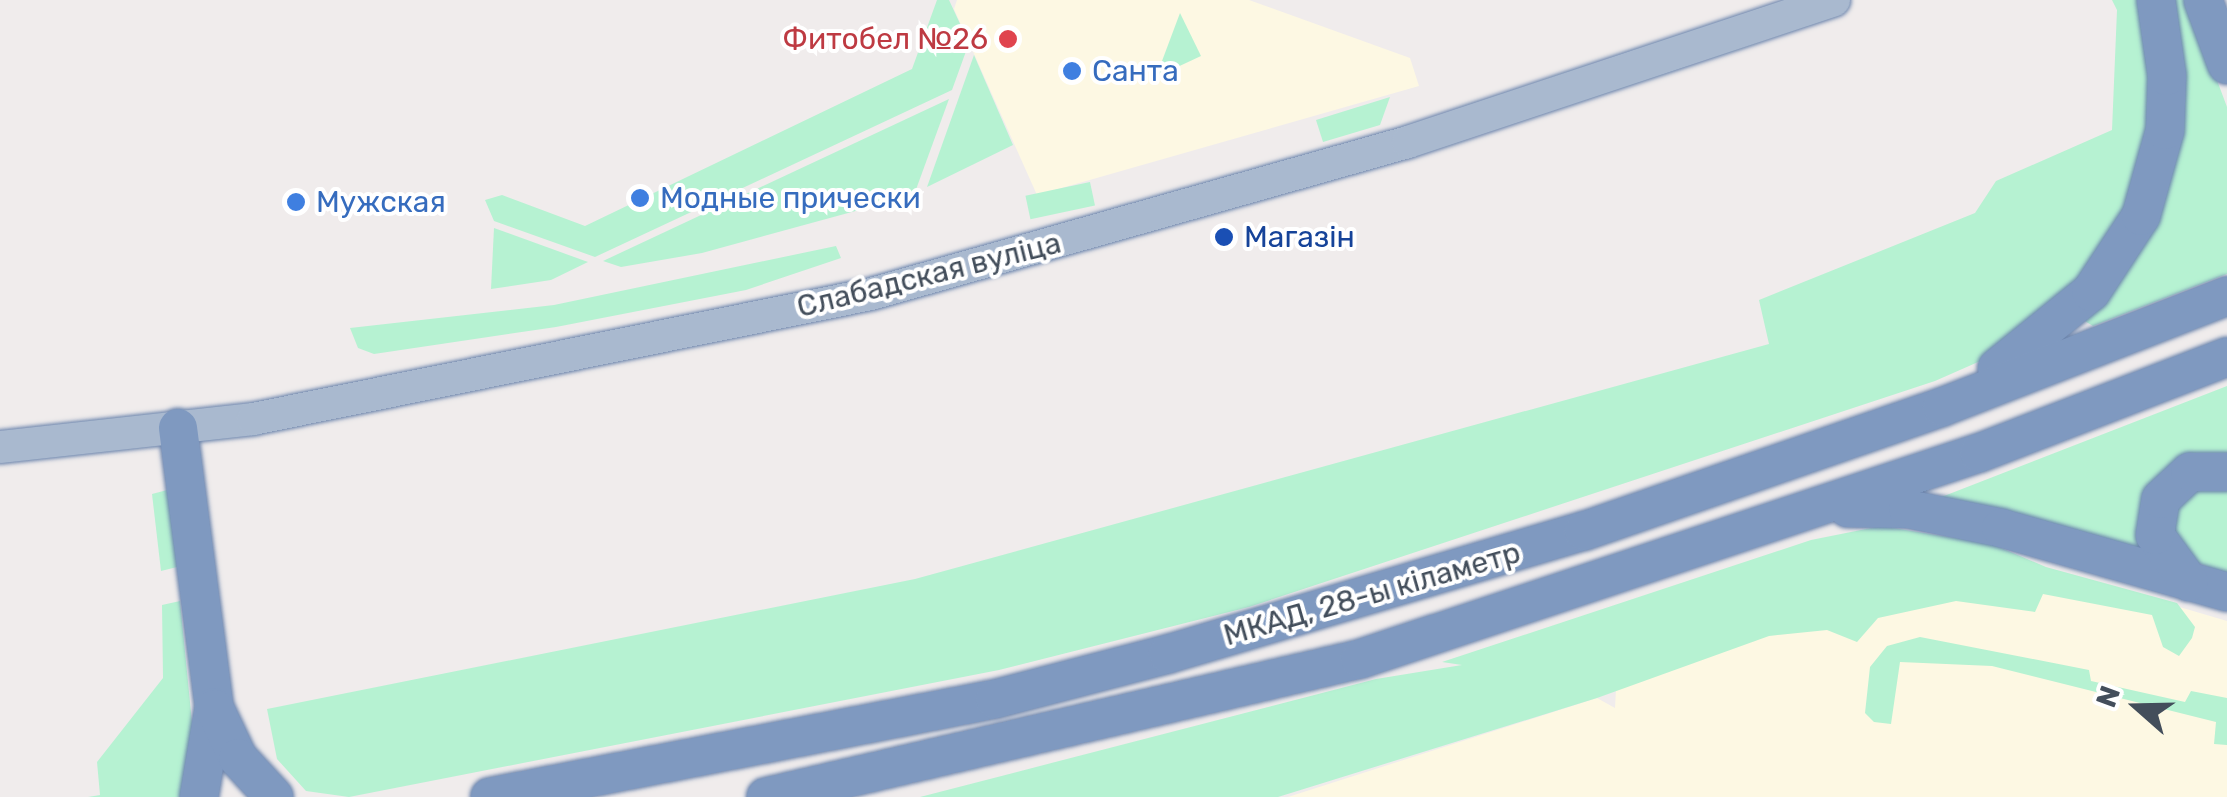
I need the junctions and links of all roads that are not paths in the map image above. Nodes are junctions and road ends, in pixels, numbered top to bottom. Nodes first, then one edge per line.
1 (1834, 0) edge
2 (2156, 0) edge
3 (2203, 0) edge
4 (2227, 66) edge
5 (2227, 296) edge
6 (2227, 357) edge
7 (1942, 407) junction
8 (178, 428) junction
9 (0, 448) edge
10 (2227, 472) edge
11 (1811, 511) junction
12 (2189, 582) junction
13 (2227, 592) edge
14 (214, 707) junction
15 (199, 797) edge
16 (274, 797) edge
17 (490, 797) edge
18 (766, 797) edge

1 - 8 main road, Слабадская вуліца
2 - 7 highway
3 - 4 highway
5 - 7 highway, МКАД, 28-ы кіламетр
6 - 11 highway, МКАД, 28-ы кіламетр
7 - 17 highway, МКАД, 28-ы кіламетр
8 - 9 main road, Слабадская вуліца
8 - 14 highway
10 - 12 highway
11 - 12 highway
11 - 18 highway, МКАД, 28-ы кіламетр
12 - 13 highway
14 - 15 highway
14 - 16 highway

